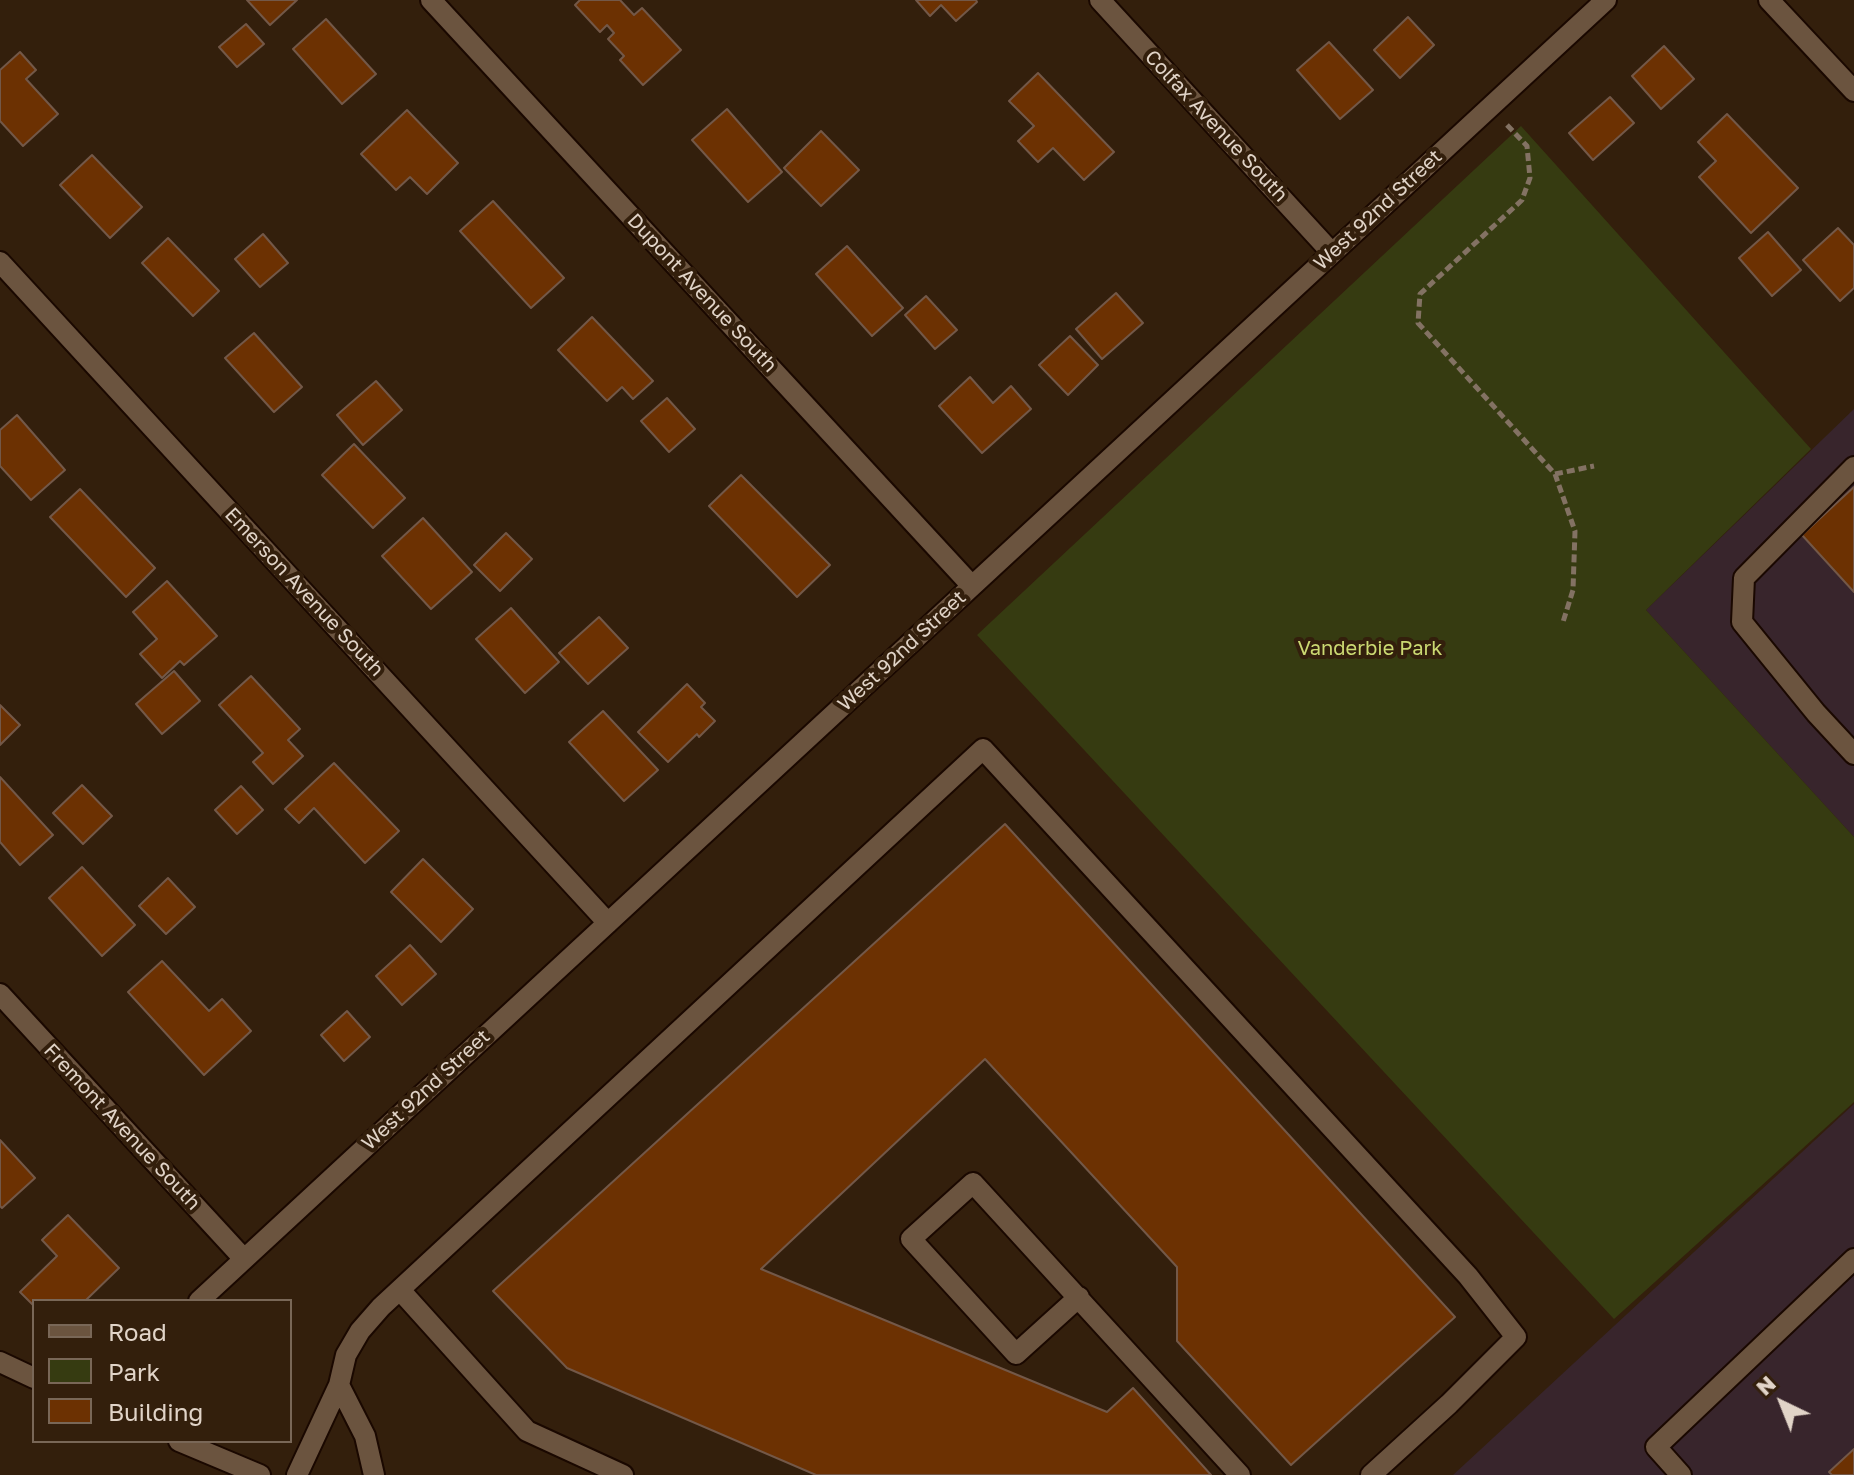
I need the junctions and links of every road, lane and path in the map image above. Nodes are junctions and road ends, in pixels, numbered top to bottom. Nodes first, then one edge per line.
1 (431, 0) edge
2 (1100, 0) edge
3 (1606, 0) edge
4 (1769, 0) edge
5 (1854, 91) edge
6 (1490, 107) junction
7 (1332, 253) junction
8 (0, 262) edge
9 (1594, 466) dead end
10 (1854, 467) edge
11 (1555, 474) junction
12 (972, 586) junction
13 (1563, 622) dead end
14 (1854, 754) edge
15 (608, 923) junction
16 (0, 994) edge
17 (244, 1259) junction
18 (1854, 1259) edge
19 (400, 1290) junction
20 (1079, 1297) junction
21 (201, 1299) edge
22 (0, 1362) edge
23 (32, 1377) edge
24 (339, 1385) junction
25 (184, 1443) edge
26 (260, 1475) edge
27 (297, 1475) edge
28 (374, 1475) edge
29 (623, 1475) edge
30 (1240, 1475) edge
31 (1371, 1475) edge
32 (1681, 1475) edge

1 - 12 street, Dupont Avenue South
2 - 7 street, Colfax Avenue South
3 - 6 street, West 92nd Street
4 - 5 street
6 - 7 street, West 92nd Street
6 - 11 path
7 - 12 street, West 92nd Street
8 - 15 street, Emerson Avenue South
9 - 11 path
10 - 14 street
11 - 13 path
12 - 15 street, West 92nd Street
15 - 17 street, West 92nd Street
16 - 17 street, Fremont Avenue South
17 - 21 street, West 92nd Street
18 - 32 street
19 - 24 street
19 - 29 street
19 - 31 street
20 - 20 street
20 - 30 street
22 - 23 street
24 - 27 street
24 - 28 street
25 - 26 street

